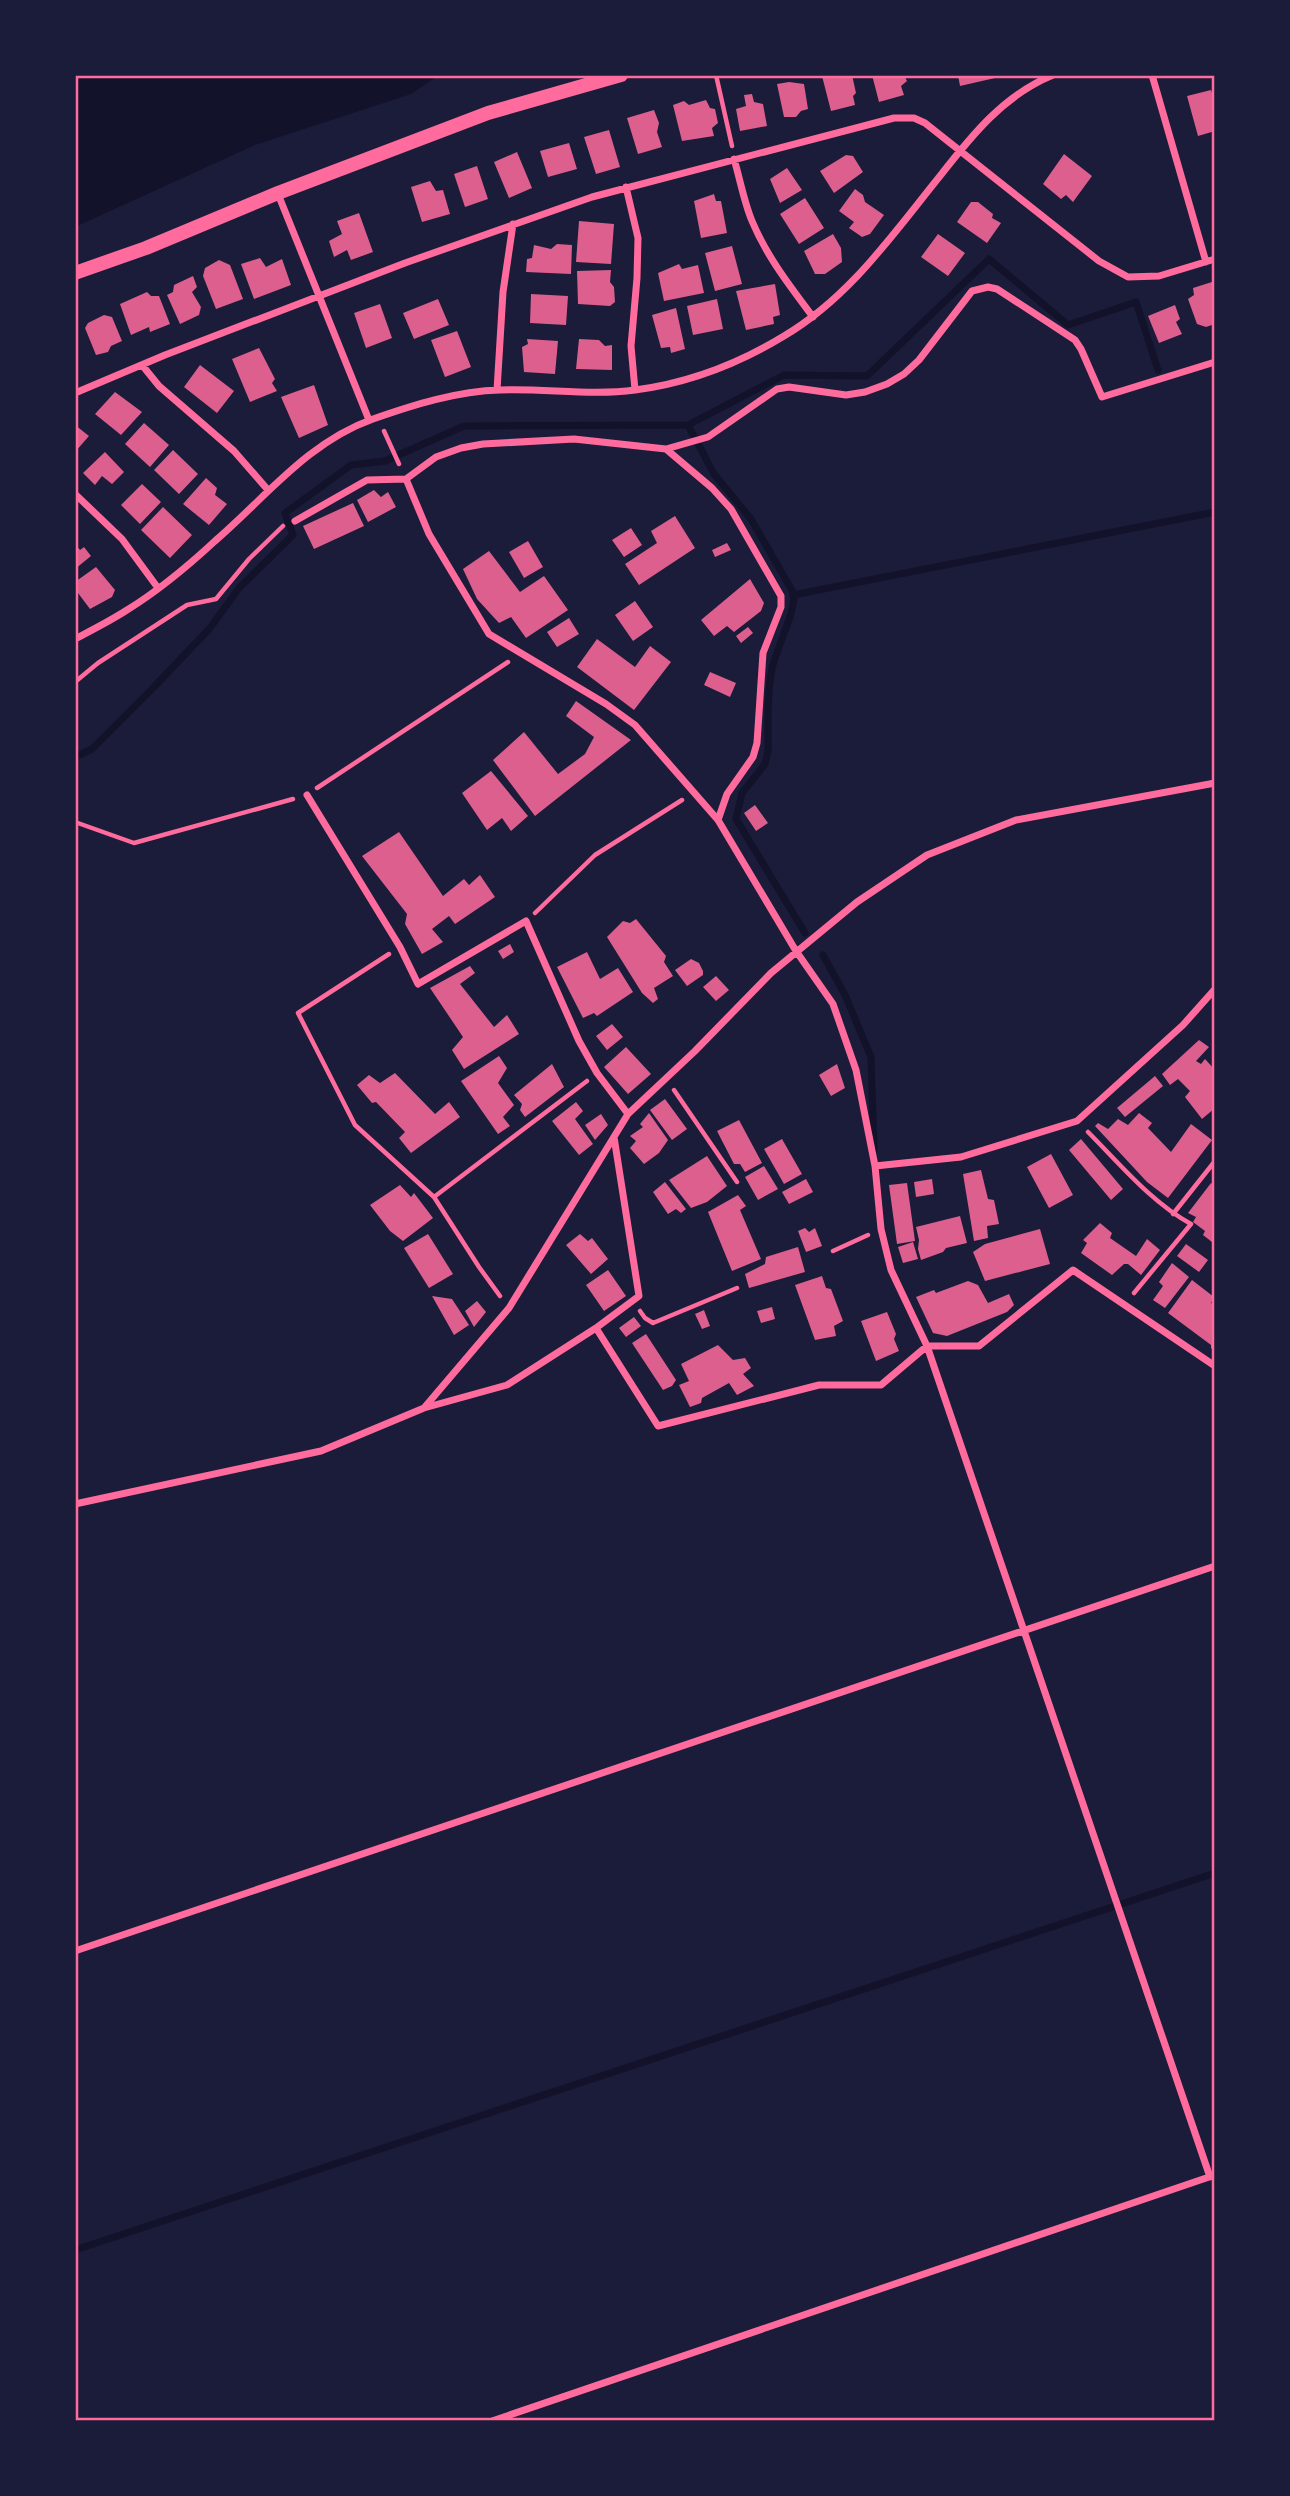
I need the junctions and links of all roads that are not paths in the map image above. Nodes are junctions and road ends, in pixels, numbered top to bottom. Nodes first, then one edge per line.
1 (621, 75) edge
2 (1054, 75) edge
3 (1152, 75) edge
4 (960, 150) junction
5 (734, 159) junction
6 (626, 187) junction
7 (278, 193) junction
8 (513, 223) junction
9 (1215, 259) edge
10 (1206, 262) junction
11 (75, 273) edge
12 (319, 296) junction
13 (813, 317) junction
14 (1215, 362) edge
15 (142, 365) junction
16 (497, 390) junction
17 (635, 390) junction
18 (75, 393) edge
19 (369, 420) junction
20 (666, 449) junction
21 (404, 475) junction
22 (268, 490) junction
23 (75, 494) edge
24 (295, 521) dead end
25 (158, 588) junction
26 (75, 639) edge
27 (1215, 783) edge
28 (307, 795) road end
29 (718, 820) junction
30 (796, 951) junction
31 (1215, 989) edge
32 (628, 1114) junction
33 (614, 1137) junction
34 (875, 1166) junction
35 (596, 1328) junction
36 (927, 1346) junction
37 (1215, 1366) edge
38 (424, 1408) junction
39 (75, 1504) edge
40 (1215, 1566) edge
41 (1025, 1630) junction
42 (75, 1951) edge
43 (1212, 2176) edge
44 (492, 2421) edge

1 - 7 main road
2 - 4 street
3 - 10 street
4 - 5 street
4 - 10 street
4 - 13 street
5 - 6 street
5 - 13 street
6 - 8 street
6 - 17 street
7 - 11 main road
7 - 12 street
8 - 12 street
8 - 16 street
9 - 10 street
12 - 15 street
12 - 19 street
13 - 17 street
14 - 20 street
15 - 18 street
15 - 22 street
16 - 17 street
16 - 19 street
19 - 22 street
20 - 21 street
20 - 29 street
21 - 24 street
21 - 29 street
22 - 25 street
23 - 25 street
25 - 26 street
27 - 30 street
28 - 32 street
29 - 30 street
30 - 32 street
30 - 34 street
31 - 34 street
32 - 33 street
33 - 35 street
33 - 38 street
34 - 36 street
35 - 36 street
35 - 38 street
36 - 37 street
36 - 41 street
38 - 39 street
40 - 41 street
41 - 42 street
41 - 43 street
43 - 44 street

